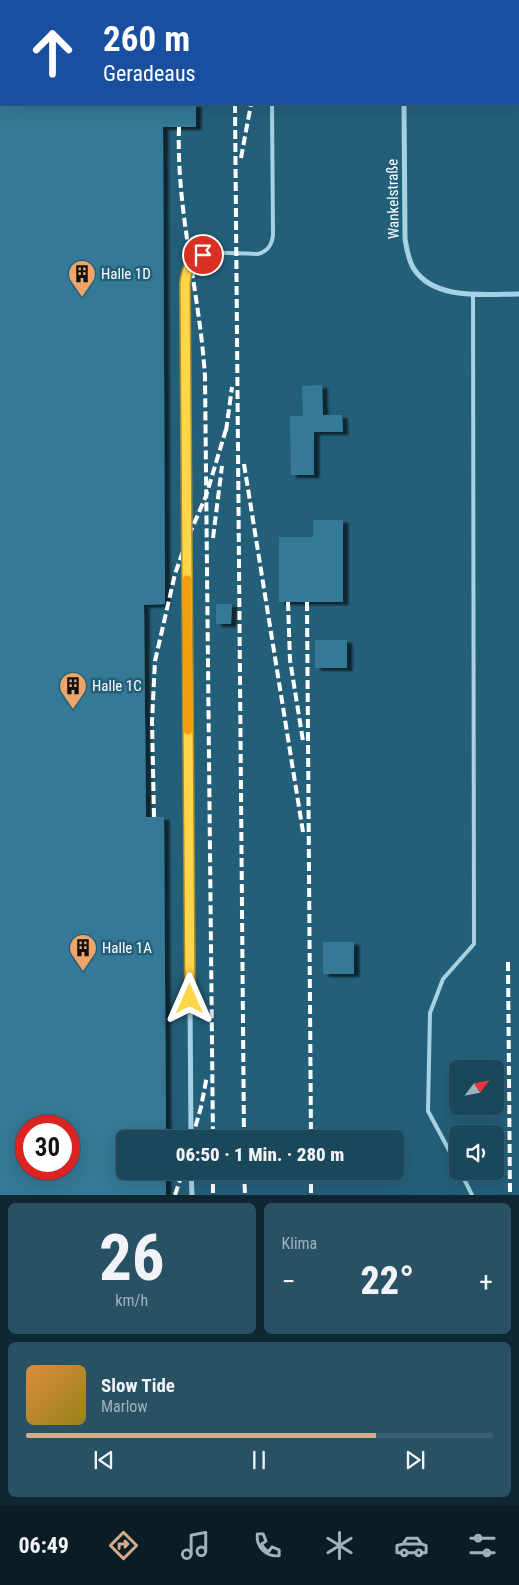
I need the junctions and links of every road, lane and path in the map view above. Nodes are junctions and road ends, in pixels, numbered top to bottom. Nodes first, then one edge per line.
1 (272, 105) edge
2 (404, 105) edge
3 (472, 294) junction
4 (519, 294) edge
5 (185, 300) joint
6 (191, 1130) edge
7 (449, 1150) edge
8 (191, 1180) edge
9 (464, 1180) edge
10 (192, 1195) edge
11 (472, 1195) edge

1 - 5 lane
2 - 3 street, Wankelstraße
3 - 4 street, Wankelstraße
3 - 7 lane
5 - 6 street
8 - 10 street
9 - 11 lane

